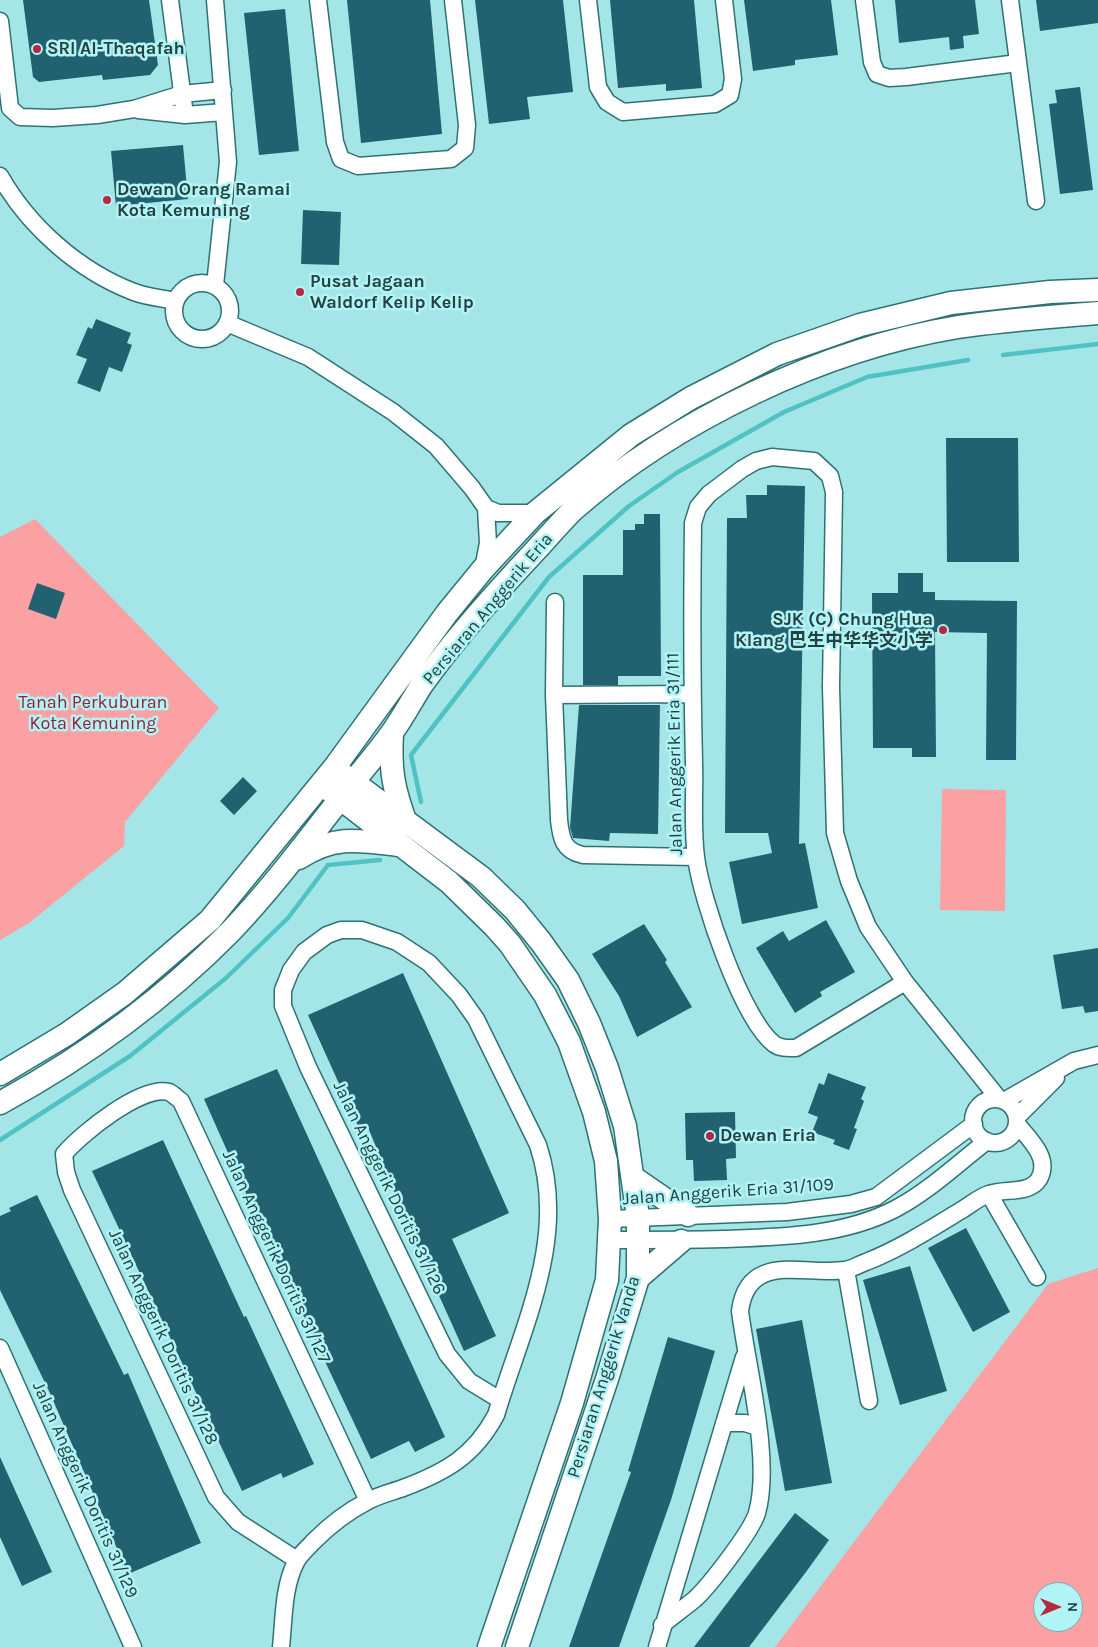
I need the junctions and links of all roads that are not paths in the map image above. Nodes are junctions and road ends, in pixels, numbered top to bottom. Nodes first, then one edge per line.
1 (170, 0) edge
2 (215, 0) edge
3 (318, 0) edge
4 (453, 0) edge
5 (588, 0) edge
6 (724, 0) edge
7 (864, 0) edge
8 (1010, 0) edge
9 (0, 21) edge
10 (1018, 63) junction
11 (222, 90) junction
12 (182, 94) junction
13 (134, 109) junction
14 (224, 112) junction
15 (185, 115) junction
16 (0, 176) edge
17 (1036, 201) dead end
18 (215, 285) junction
19 (1098, 290) edge
20 (175, 301) junction
21 (1098, 313) edge
22 (228, 323) junction
23 (486, 508) junction
24 (535, 513) junction
25 (482, 569) junction
26 (555, 602) dead end
27 (554, 694) junction
28 (692, 694) junction
29 (392, 732) junction
30 (328, 776) junction
31 (346, 790) junction
32 (406, 823) junction
33 (399, 845) junction
34 (696, 857) junction
35 (292, 863) junction
36 (905, 982) junction
37 (1098, 1055) edge
38 (1074, 1061) junction
39 (0, 1074) edge
40 (1002, 1100) junction
41 (0, 1103) edge
42 (110, 1114) joint
43 (1017, 1120) junction
44 (974, 1124) junction
45 (986, 1141) junction
46 (634, 1178) junction
47 (989, 1194) junction
48 (688, 1215) junction
49 (638, 1217) junction
50 (610, 1230) junction
51 (638, 1240) junction
52 (681, 1240) junction
53 (846, 1270) junction
54 (1037, 1277) dead end
55 (638, 1278) junction
56 (0, 1348) edge
57 (746, 1352) junction
58 (500, 1400) junction
59 (869, 1401) dead end
60 (724, 1423) junction
61 (758, 1427) junction
62 (368, 1501) junction
63 (297, 1560) junction
64 (674, 1584) junction
65 (696, 1598) junction
66 (662, 1625) junction
67 (488, 1642) edge
68 (133, 1647) edge
69 (281, 1647) edge
70 (518, 1647) edge
71 (657, 1647) edge

1 - 12 street
2 - 11 street
3 - 4 street
5 - 6 street
7 - 10 street
8 - 10 street
9 - 13 street
10 - 17 street
11 - 12 street
11 - 14 street
12 - 13 street
12 - 15 street
13 - 15 street
14 - 15 street
14 - 18 street
16 - 20 street
18 - 20 street
18 - 22 street
19 - 24 main road, Persiaran Anggerik Eria
20 - 22 street
21 - 29 main road, Persiaran Anggerik Eria
22 - 23 street
23 - 24 street
23 - 25 street
24 - 25 main road, Persiaran Anggerik Eria
25 - 30 main road, Persiaran Anggerik Eria
26 - 27 street
27 - 28 street
27 - 34 street
28 - 34 street, Jalan Anggerik Eria 31/111
28 - 36 street, Jalan Anggerik Eria 31/111
29 - 31 main road, Persiaran Anggerik Eria
29 - 32 main road
30 - 31 main road, Persiaran Anggerik Vanda
30 - 39 main road, Persiaran Anggerik Eria
31 - 32 main road, Persiaran Anggerik Vanda
31 - 33 main road, Persiaran Anggerik Vanda
31 - 35 main road, Persiaran Anggerik Eria
32 - 46 main road, Persiaran Anggerik Vanda
33 - 35 main road
33 - 50 main road, Persiaran Anggerik Vanda
34 - 36 street, Jalan Anggerik Eria 31/111
35 - 41 main road, Persiaran Anggerik Eria
36 - 40 street
37 - 38 street
38 - 40 street
38 - 43 street
40 - 43 street
40 - 44 street
42 - 62 street, Jalan Anggerik Doritis 31/127
42 - 63 street, Jalan Anggerik Doritis 31/128
43 - 45 street
43 - 47 street
44 - 45 street
44 - 48 street, Jalan Anggerik Eria 31/109
45 - 52 street
46 - 48 main road
46 - 49 main road, Persiaran Anggerik Vanda
47 - 53 street
47 - 54 street
48 - 49 street, Jalan Anggerik Eria 31/109
49 - 50 street, Jalan Anggerik Eria 31/109
49 - 51 main road, Persiaran Anggerik Vanda
50 - 51 street
50 - 67 main road, Persiaran Anggerik Vanda
51 - 52 street
51 - 55 main road, Persiaran Anggerik Vanda
52 - 55 main road
53 - 57 street
53 - 59 street
55 - 70 main road, Persiaran Anggerik Vanda
56 - 68 street, Jalan Anggerik Doritis 31/129
57 - 60 street
57 - 61 street
58 - 58 street, Jalan Anggerik Doritis 31/126
58 - 62 street, Jalan Anggerik Doritis 31/126
60 - 61 street
60 - 64 street
61 - 65 street
62 - 63 street, Jalan Anggerik Doritis 31/126
63 - 69 street
64 - 65 street
64 - 66 street
65 - 66 street
66 - 71 street

